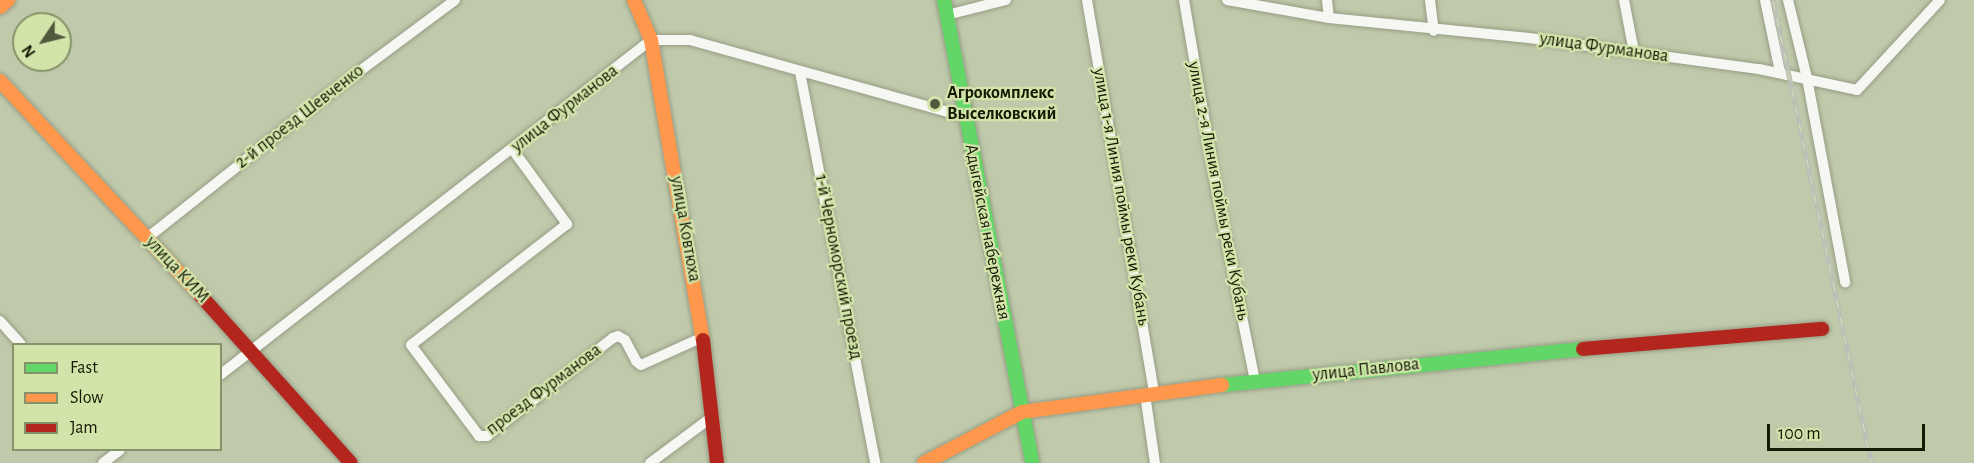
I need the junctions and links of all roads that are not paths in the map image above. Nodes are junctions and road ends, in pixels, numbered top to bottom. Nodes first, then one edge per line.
1 (8, 0) edge
2 (455, 0) edge
3 (633, 0) edge
4 (944, 0) edge
5 (1006, 0) edge
6 (1087, 0) edge
7 (1184, 0) edge
8 (1227, 0) edge
9 (1327, 0) edge
10 (1430, 0) edge
11 (1624, 0) edge
12 (1765, 0) edge
13 (1788, 0) edge
14 (1941, 0) edge
15 (0, 7) edge
16 (946, 15) junction
17 (1329, 18) junction
18 (1434, 31) junction
19 (651, 40) junction
20 (1634, 52) junction
21 (800, 72) junction
22 (1780, 72) junction
23 (1807, 78) junction
24 (0, 81) edge
25 (965, 117) junction
26 (513, 150) junction
27 (147, 238) junction
28 (1845, 282) dead end
29 (0, 321) edge
30 (1822, 329) dead end
31 (703, 337) junction
32 (19, 343) edge
33 (252, 351) junction
34 (222, 374) edge
35 (1255, 381) junction
36 (1150, 394) junction
37 (1022, 412) junction
38 (712, 417) junction
39 (118, 451) edge
40 (103, 463) edge
41 (351, 463) edge
42 (650, 463) edge
43 (717, 463) edge
44 (875, 463) edge
45 (924, 463) edge
46 (1032, 463) edge
47 (1155, 463) edge

1 - 15 street
2 - 27 street, 2-й проезд Шевченко
3 - 19 street, улица Ковтюха
4 - 16 street, Адыгейская набережная
5 - 16 street
6 - 36 street, улица 1-я Линия поймы реки Кубань
7 - 35 street, улица 2-я Линия поймы реки Кубань
8 - 17 street, улица Фурманова
9 - 17 street
10 - 18 street
11 - 20 street
12 - 22 street
13 - 23 street
14 - 23 street, улица Фурманова
16 - 25 street, Адыгейская набережная
17 - 18 street, улица Фурманова
18 - 20 street, улица Фурманова
19 - 21 street
19 - 26 street, улица Фурманова
19 - 31 street, улица Ковтюха
20 - 22 street, улица Фурманова
21 - 25 street
21 - 44 street, 1-й Черноморский проезд
22 - 23 street, улица Фурманова
23 - 28 street
24 - 27 street, улица КИМ
25 - 37 street, Адыгейская набережная
26 - 31 street, проезд Фурманова
26 - 33 street, улица Фурманова
27 - 33 street, улица КИМ
29 - 32 street
30 - 35 street, улица Павлова
31 - 38 street, улица Ковтюха
33 - 34 street, улица Фурманова
33 - 41 street, улица КИМ
35 - 36 street, улица Павлова
36 - 37 street, улица Павлова
36 - 47 street, улица 1-я Линия поймы реки Кубань
37 - 45 street, улица Павлова
37 - 46 street, Адыгейская набережная
38 - 42 street
38 - 43 street, улица Ковтюха
39 - 40 street

